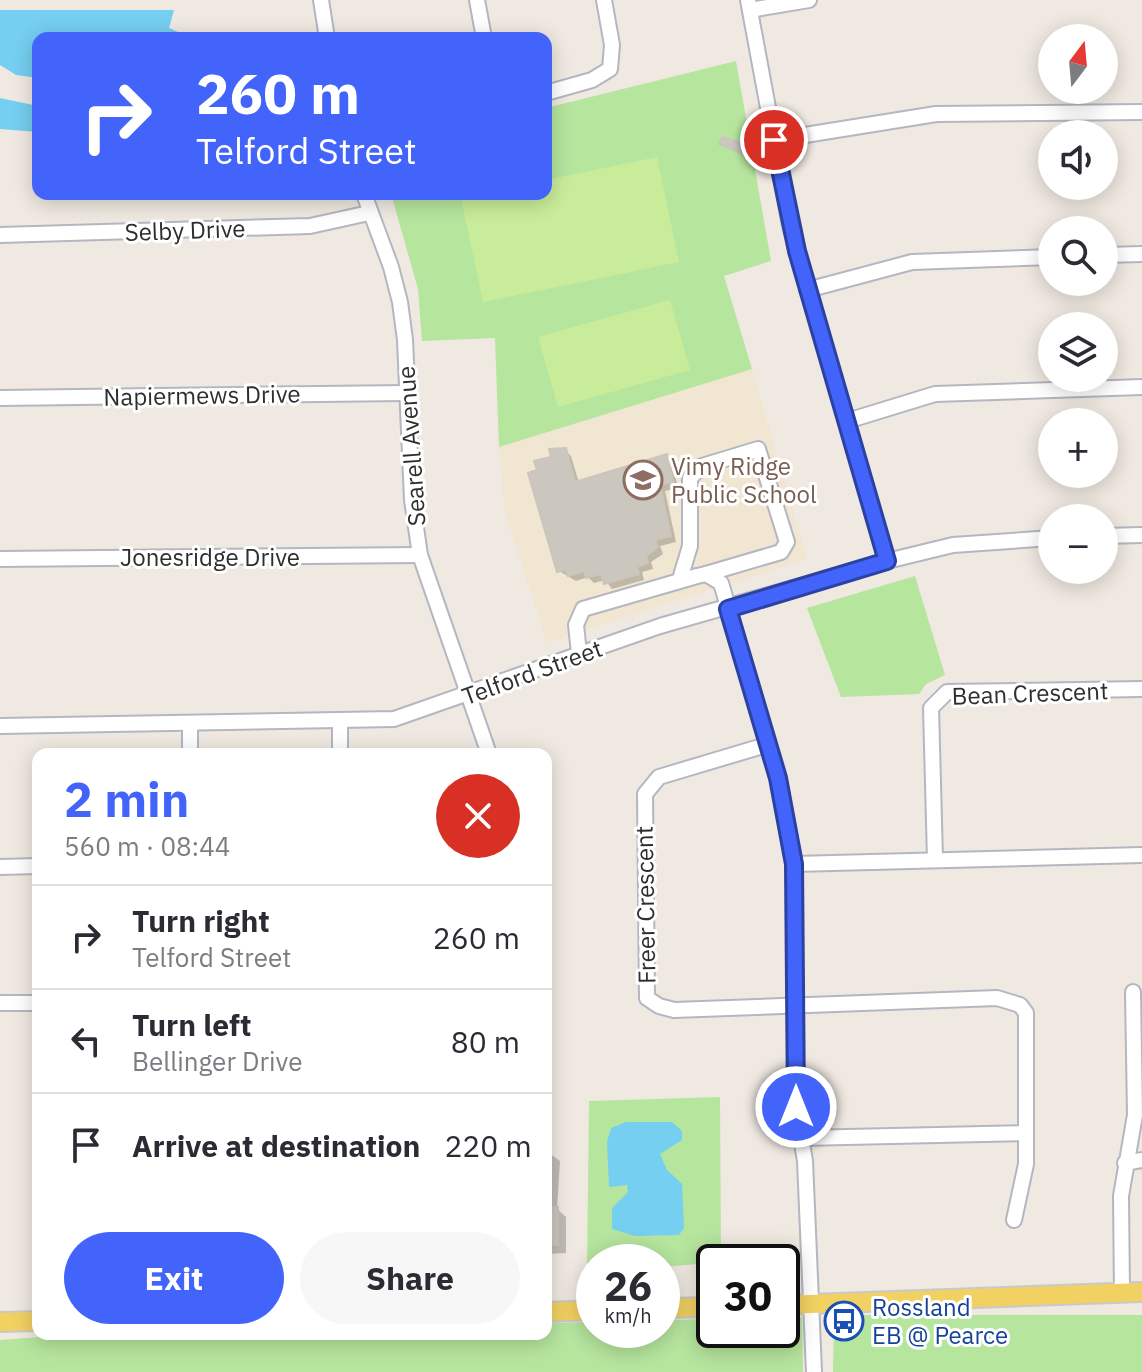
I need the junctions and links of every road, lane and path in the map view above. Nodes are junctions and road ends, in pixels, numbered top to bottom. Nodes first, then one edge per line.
1 (321, 0) edge
2 (477, 0) edge
3 (604, 0) edge
4 (809, 0) edge
5 (749, 5) edge
6 (326, 32) edge
7 (483, 32) edge
8 (552, 91) edge
9 (1142, 112) edge
10 (774, 140) junction
11 (366, 200) edge
12 (369, 213) junction
13 (0, 235) edge
14 (1142, 254) edge
15 (1118, 255) edge
16 (1038, 258) edge
17 (807, 290) junction
18 (1142, 387) edge
19 (405, 393) junction
20 (0, 398) edge
21 (847, 421) junction
22 (1142, 535) edge
23 (1118, 536) edge
24 (1038, 539) edge
25 (420, 555) junction
26 (0, 559) edge
27 (887, 561) junction
28 (706, 574) junction
29 (680, 579) junction
30 (728, 609) junction
31 (579, 653) junction
32 (1142, 689) edge
33 (469, 695) junction
34 (340, 722) junction
35 (190, 724) junction
36 (0, 726) edge
37 (766, 745) junction
38 (190, 748) edge
39 (340, 748) edge
40 (487, 748) edge
41 (1142, 855) edge
42 (935, 859) junction
43 (794, 864) junction
44 (32, 866) edge
45 (0, 867) edge
46 (1133, 992) dead end
47 (0, 1003) edge
48 (32, 1003) edge
49 (796, 1007) junction
50 (1026, 1133) junction
51 (801, 1138) junction
52 (1142, 1160) edge
53 (1125, 1163) junction
54 (1014, 1220) dead end
55 (1142, 1292) edge
56 (1122, 1293) junction
57 (800, 1304) edge
58 (814, 1304) junction
59 (576, 1311) edge
60 (552, 1312) edge
61 (32, 1321) edge
62 (0, 1322) edge
63 (814, 1372) edge

1 - 6 street
2 - 7 street
3 - 8 street
4 - 5 street
5 - 10 street
9 - 10 street
10 - 17 street
11 - 12 street, Searell Avenue
12 - 13 street, Selby Drive
12 - 19 street, Searell Avenue
14 - 15 street
16 - 17 street
17 - 21 street
18 - 21 street
19 - 20 street, Napiermews Drive
19 - 25 street, Searell Avenue
21 - 27 street
22 - 23 street
24 - 27 street, Telford Street
25 - 26 street, Jonesridge Drive
25 - 33 street, Searell Avenue
27 - 30 street, Telford Street
28 - 29 street
28 - 29 street
28 - 30 street
29 - 31 street
30 - 31 street, Telford Street
30 - 37 street
31 - 33 street, Telford Street
32 - 42 street, Bean Crescent
33 - 34 street, Telford Street
33 - 40 street, Searell Avenue
34 - 35 street, Telford Street
34 - 39 street
35 - 36 street, Telford Street
35 - 38 street
37 - 43 street
37 - 49 street, Freer Crescent
41 - 42 street
42 - 43 street
43 - 49 street
44 - 45 street
46 - 53 street
47 - 48 street
49 - 50 street
49 - 51 street
50 - 51 street
50 - 54 street
51 - 58 street
52 - 53 street
53 - 56 street
55 - 56 main road
56 - 58 main road
57 - 58 main road
58 - 63 street
59 - 60 main road
61 - 62 main road

